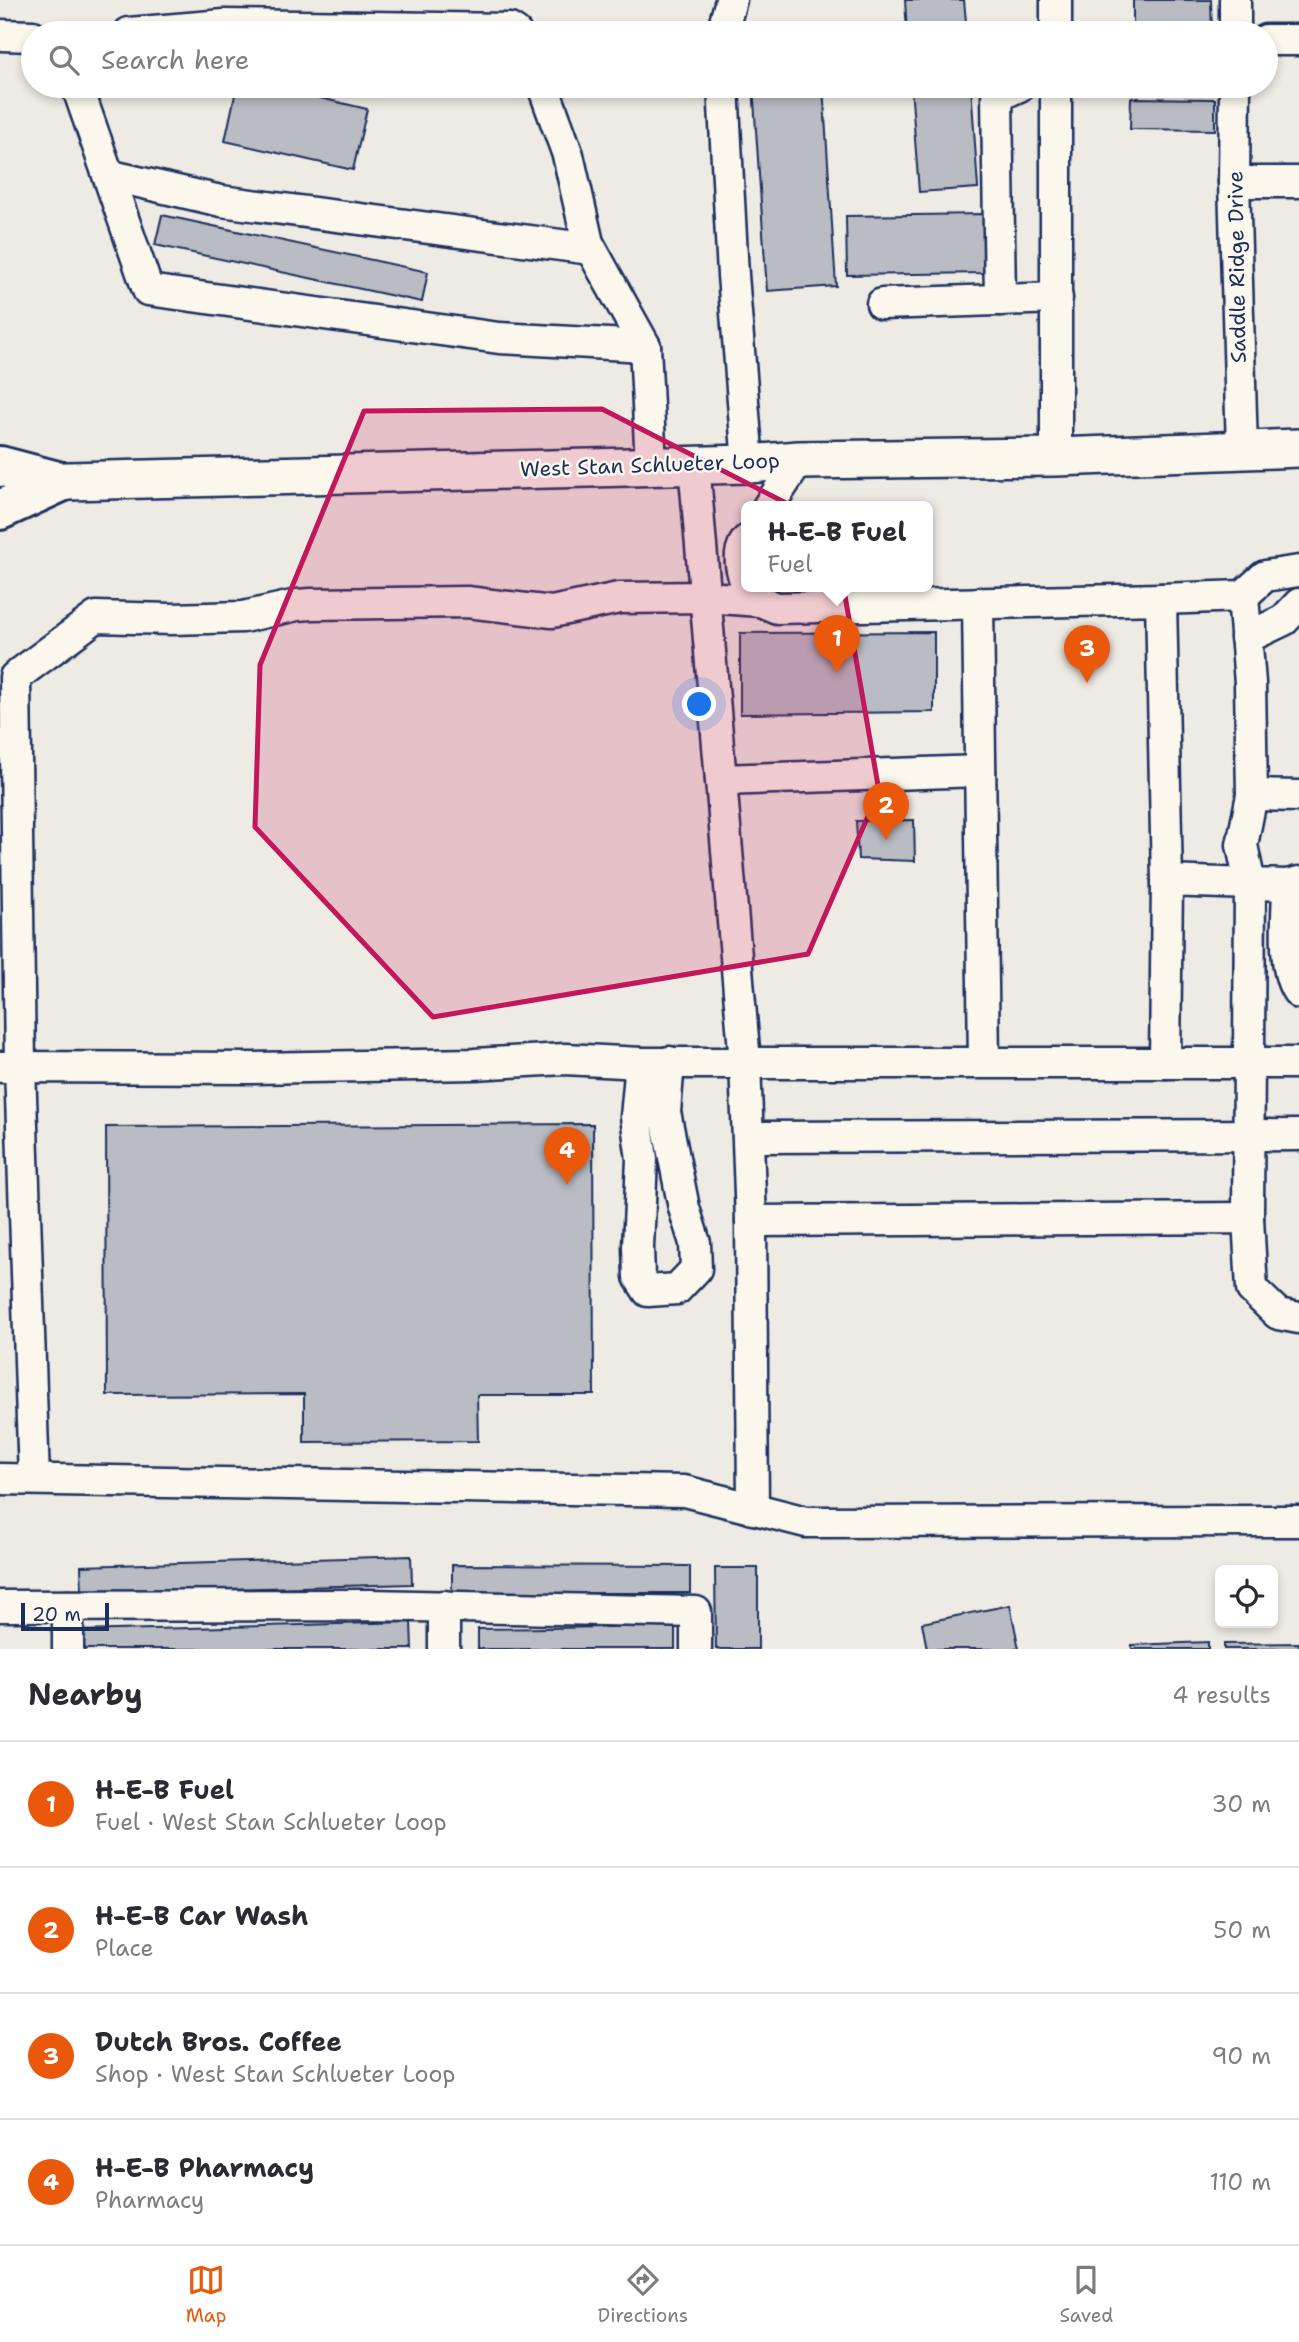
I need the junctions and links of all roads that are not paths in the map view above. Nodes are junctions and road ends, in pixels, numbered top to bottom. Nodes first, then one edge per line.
1 (731, 0) edge
2 (1056, 0) edge
3 (1235, 0) edge
4 (725, 21) edge
5 (1056, 21) edge
6 (1235, 21) edge
7 (0, 35) edge
8 (21, 36) edge
9 (1278, 40) edge
10 (1299, 40) edge
11 (81, 98) edge
12 (547, 98) edge
13 (724, 98) edge
14 (997, 98) edge
15 (1056, 98) edge
16 (1234, 98) edge
17 (108, 175) junction
18 (1234, 182) junction
19 (1299, 182) edge
20 (591, 249) junction
21 (1056, 298) junction
22 (1000, 300) junction
23 (882, 304) dead end
24 (645, 346) junction
25 (1299, 448) edge
26 (1241, 449) junction
27 (1056, 457) junction
28 (799, 460) junction
29 (694, 464) junction
30 (748, 464) junction
31 (651, 465) junction
32 (0, 466) edge
33 (61, 482) junction
34 (0, 483) edge
35 (772, 501) edge
36 (0, 510) edge
37 (1299, 570) edge
38 (744, 592) edge
39 (753, 592) edge
40 (1243, 596) junction
41 (706, 597) junction
42 (1161, 599) junction
43 (978, 603) junction
44 (1299, 604) edge
45 (1246, 638) junction
46 (980, 771) junction
47 (721, 780) junction
48 (1252, 795) junction
49 (1299, 796) edge
50 (1167, 881) junction
51 (1293, 883) edge
52 (1250, 884) junction
53 (1299, 993) edge
54 (655, 1062) junction
55 (745, 1062) junction
56 (984, 1062) junction
57 (1165, 1063) junction
58 (1249, 1063) junction
59 (1299, 1063) edge
60 (10, 1067) edge
61 (1299, 1135) edge
62 (1249, 1136) junction
63 (749, 1137) junction
64 (1248, 1219) junction
65 (751, 1222) junction
66 (1299, 1318) edge
67 (0, 1479) edge
68 (34, 1479) junction
69 (753, 1509) junction
70 (1299, 1521) edge
71 (0, 1606) edge
72 (68, 1606) junction
73 (444, 1606) junction
74 (68, 1649) edge
75 (444, 1649) edge
76 (696, 1649) edge

1 - 4 street
2 - 5 street
3 - 6 street
7 - 8 street
9 - 10 street
11 - 17 street
12 - 20 street
13 - 30 street
14 - 22 street
15 - 21 street
16 - 18 street, Saddle Ridge Drive
17 - 20 street
17 - 24 street
18 - 19 street
18 - 26 street, Saddle Ridge Drive
20 - 24 street
21 - 22 street
21 - 27 street
22 - 23 street
24 - 31 street
25 - 26 main road, West Stan Schlueter Loop
26 - 27 main road, West Stan Schlueter Loop
27 - 28 main road, West Stan Schlueter Loop
28 - 30 main road, West Stan Schlueter Loop
28 - 35 street
29 - 30 main road, West Stan Schlueter Loop
29 - 31 main road, West Stan Schlueter Loop
29 - 41 street
31 - 33 main road, West Stan Schlueter Loop
32 - 33 highway
33 - 34 main road, West Stan Schlueter Loop
33 - 36 highway
37 - 40 street
38 - 41 street
39 - 43 street
40 - 42 street
40 - 45 street
41 - 47 street
41 - 60 street
42 - 43 street
42 - 50 street
43 - 46 street
44 - 45 street
45 - 48 street
46 - 47 street
46 - 56 street
47 - 55 street
48 - 49 street
48 - 52 street
50 - 52 street
50 - 57 street
51 - 52 street
51 - 53 street
52 - 58 street
54 - 54 street
54 - 55 street
54 - 60 street
55 - 56 street
55 - 63 street
56 - 57 street
57 - 58 street
58 - 59 street
58 - 62 street
60 - 68 street
61 - 62 street
62 - 63 street
62 - 64 street
63 - 65 street
64 - 65 street
64 - 66 street
65 - 69 street
67 - 68 street
68 - 69 street
69 - 70 street
71 - 72 street
72 - 73 street
72 - 74 street
73 - 75 street
73 - 76 street

